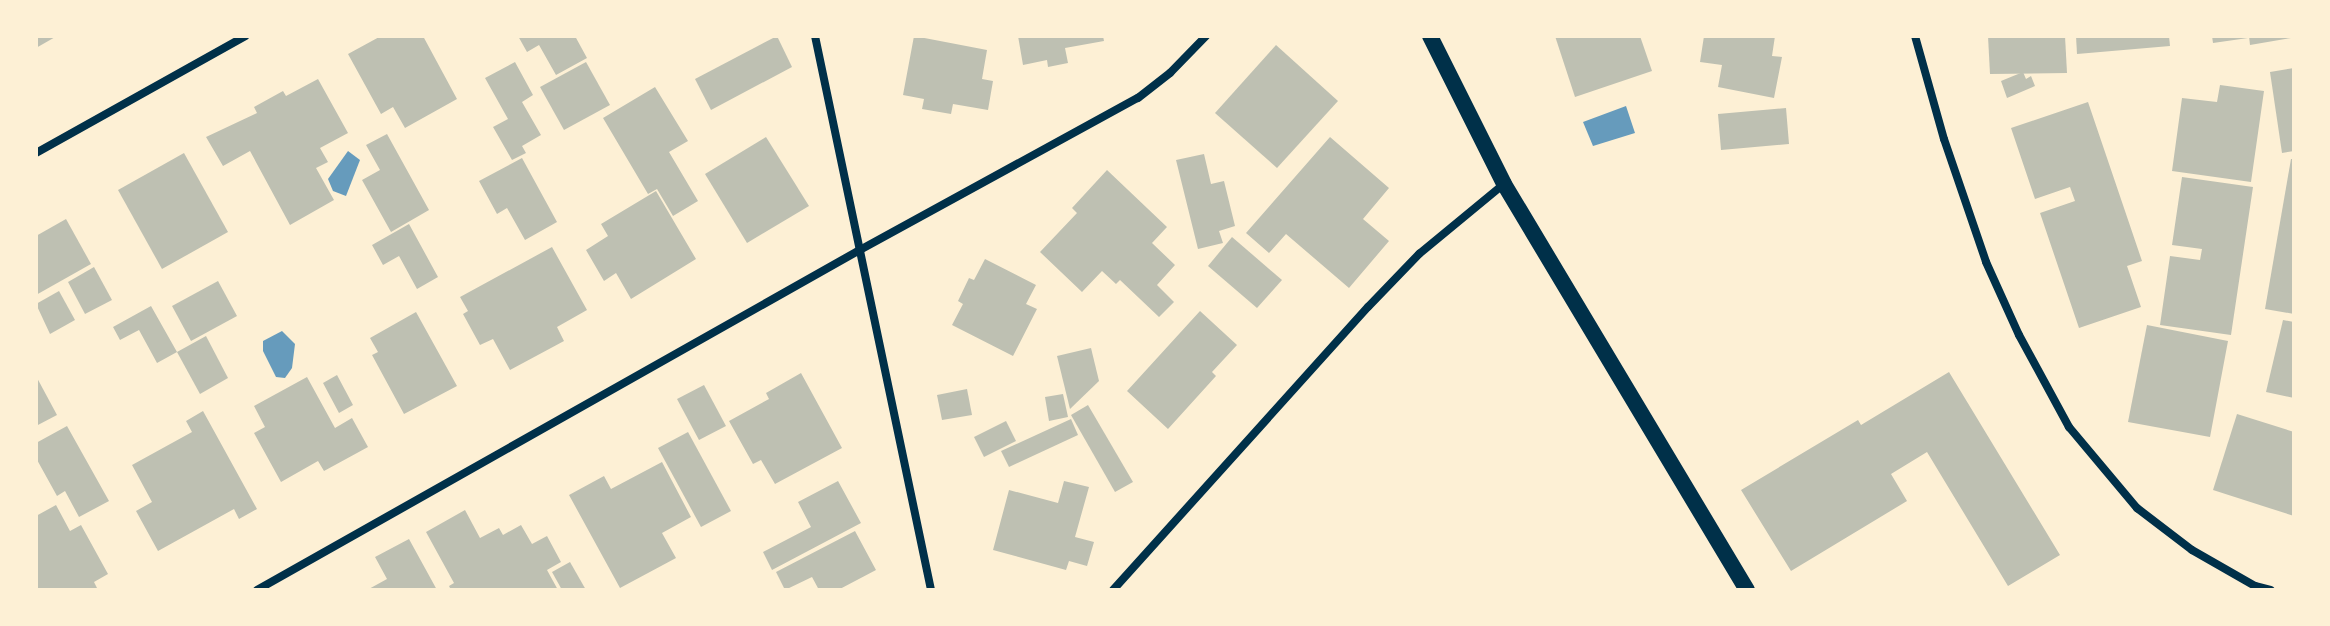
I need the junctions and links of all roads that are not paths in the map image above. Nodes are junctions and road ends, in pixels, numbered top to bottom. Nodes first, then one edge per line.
1 (245, 36) edge
2 (815, 36) edge
3 (1206, 36) edge
4 (1430, 36) edge
5 (1915, 36) edge
6 (36, 153) edge
7 (1504, 184) junction
8 (858, 251) junction
9 (257, 590) edge
10 (931, 590) edge
11 (1113, 590) edge
12 (1747, 590) edge
13 (2271, 590) edge

1 - 6 street
2 - 8 street
3 - 8 street
4 - 7 main road
5 - 13 street
7 - 11 street
7 - 12 main road
8 - 9 street
8 - 10 street

